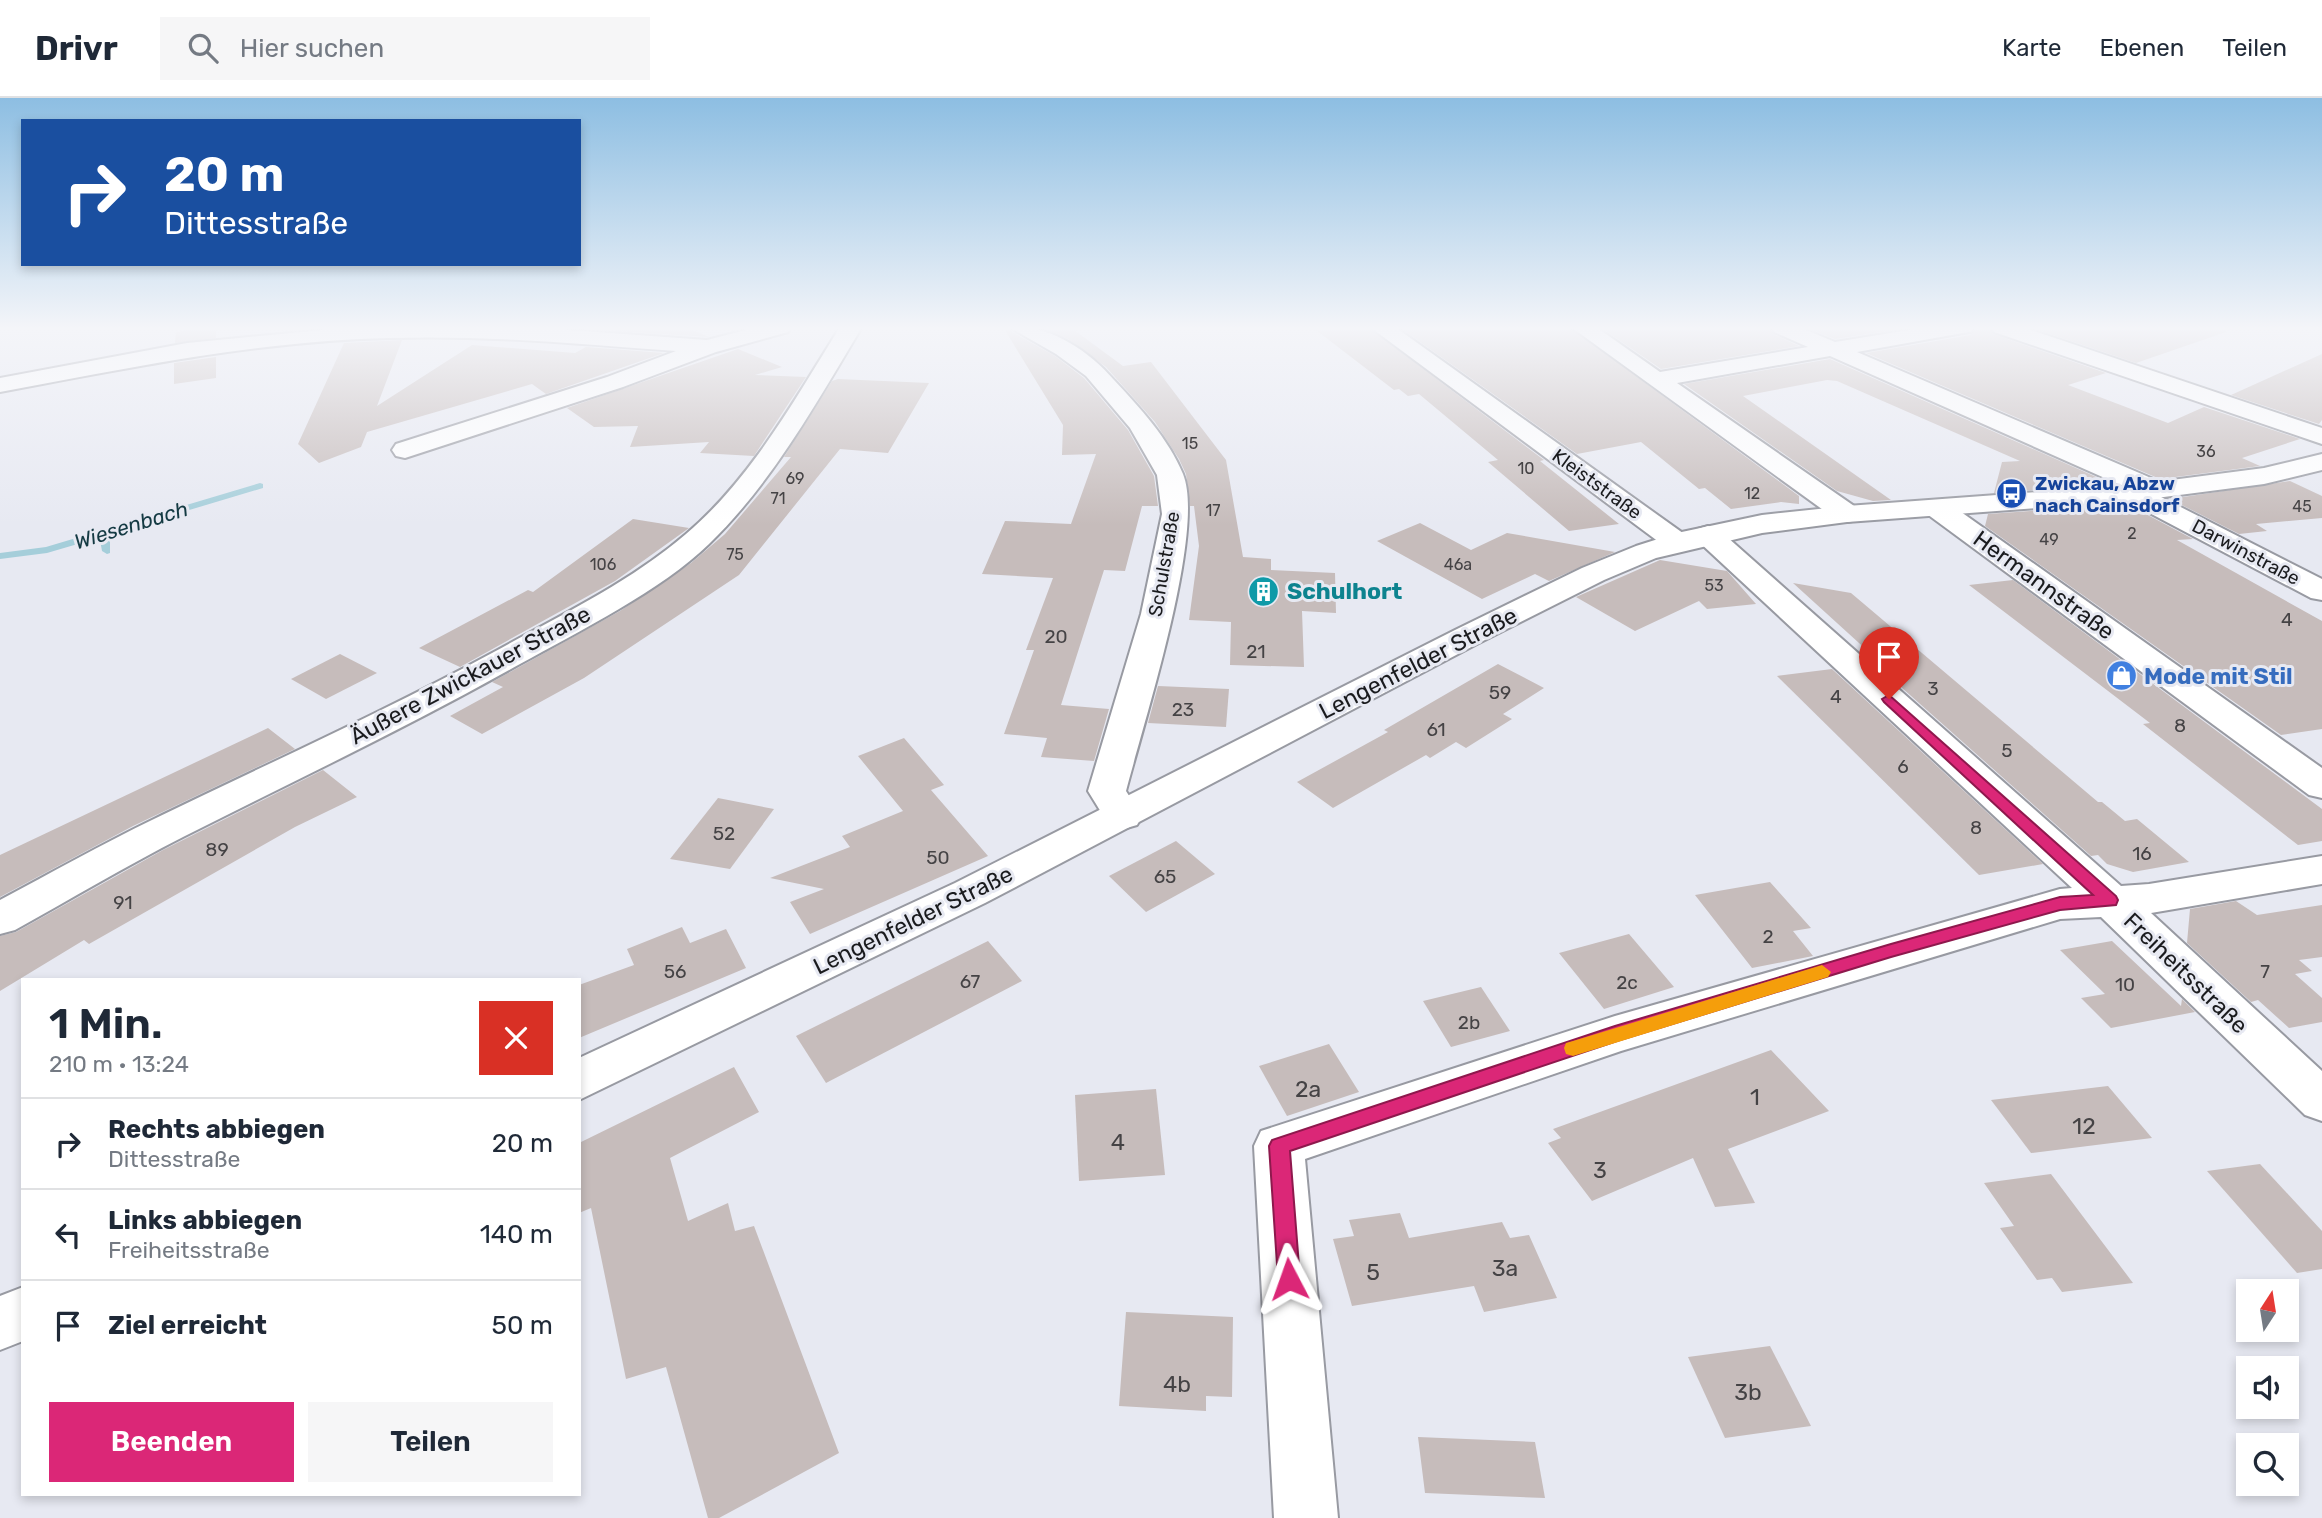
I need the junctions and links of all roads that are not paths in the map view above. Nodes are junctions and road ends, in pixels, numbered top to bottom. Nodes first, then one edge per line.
1 (580, 393) edge
2 (810, 393) edge
3 (1113, 393) edge
4 (1479, 393) edge
5 (1678, 393) edge
6 (1931, 393) edge
7 (2197, 393) edge
8 (2322, 436) edge
9 (405, 450) dead end
10 (2322, 462) edge
11 (2144, 491) junction
12 (1937, 508) junction
13 (1847, 514) junction
14 (1692, 538) junction
15 (2322, 592) edge
16 (2322, 786) edge
17 (1122, 816) junction
18 (2322, 870) edge
19 (2110, 900) junction
20 (0, 919) edge
21 (581, 1079) edge
22 (2322, 1101) edge
23 (21, 1315) edge
24 (0, 1323) edge
25 (1306, 1518) edge

1 - 9 street
2 - 20 street, Äußere Zwickauer Straße
3 - 17 street, Schulstraße
4 - 14 street, Kleiststraße
5 - 13 street
6 - 11 street, Darwinstraße
7 - 8 street
10 - 11 street, Lengenfelder Straße
11 - 12 street, Lengenfelder Straße
11 - 15 street, Darwinstraße
12 - 13 street, Lengenfelder Straße
12 - 16 street, Hermannstraße
13 - 14 street, Lengenfelder Straße
14 - 17 street, Lengenfelder Straße
14 - 19 street, Freiheitsstraße
17 - 21 street, Lengenfelder Straße
18 - 19 street
19 - 22 street, Freiheitsstraße
19 - 25 street
23 - 24 street

